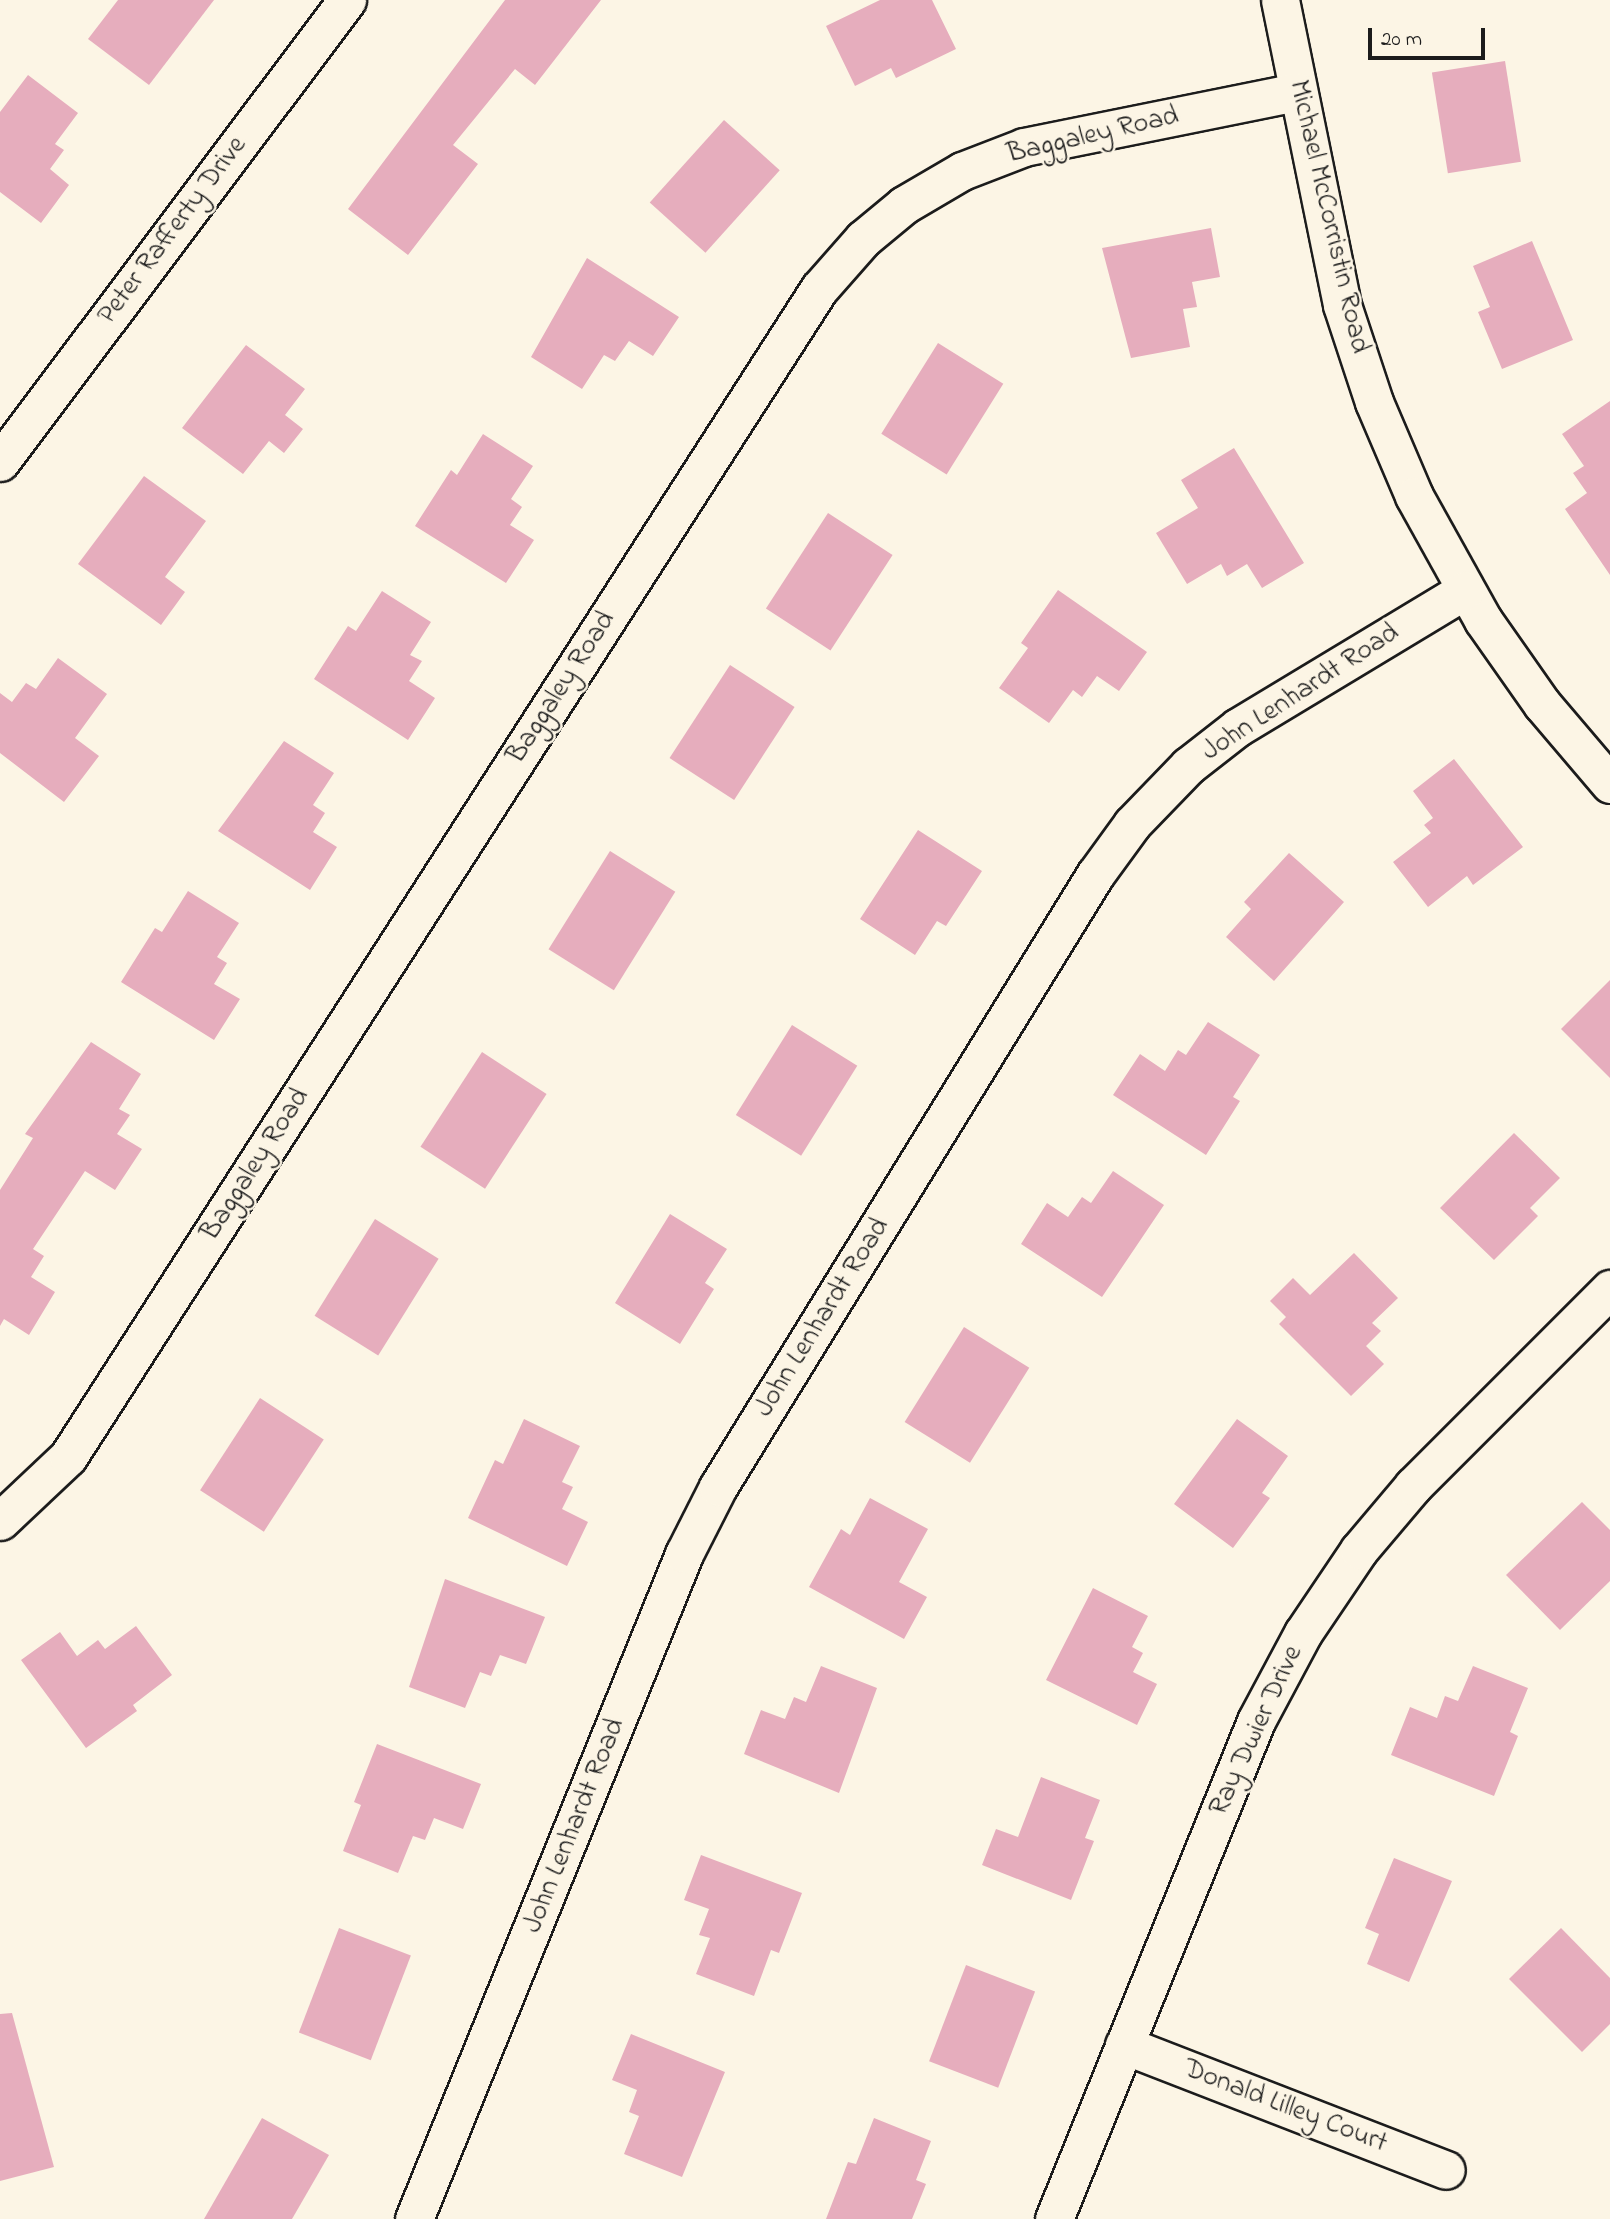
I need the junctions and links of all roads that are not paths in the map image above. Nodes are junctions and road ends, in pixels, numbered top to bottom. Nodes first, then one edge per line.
1 (347, 0) edge
2 (1280, 0) edge
3 (1298, 92) junction
4 (0, 462) edge
5 (1465, 590) junction
6 (1610, 784) edge
7 (1610, 1289) edge
8 (0, 1521) edge
9 (1124, 2045) junction
10 (1446, 2170) dead end
11 (414, 2219) edge
12 (1054, 2219) edge

1 - 4 street, Peter Rafferty Drive
2 - 3 street, Michael McCorristin Road
3 - 5 street, Michael McCorristin Road
3 - 8 street, Baggaley Road
5 - 6 street, Michael McCorristin Road
5 - 11 street, John Lenhardt Road
7 - 9 street, Ray Dwier Drive
9 - 10 street, Donald Lilley Court
9 - 12 street, Ray Dwier Drive

